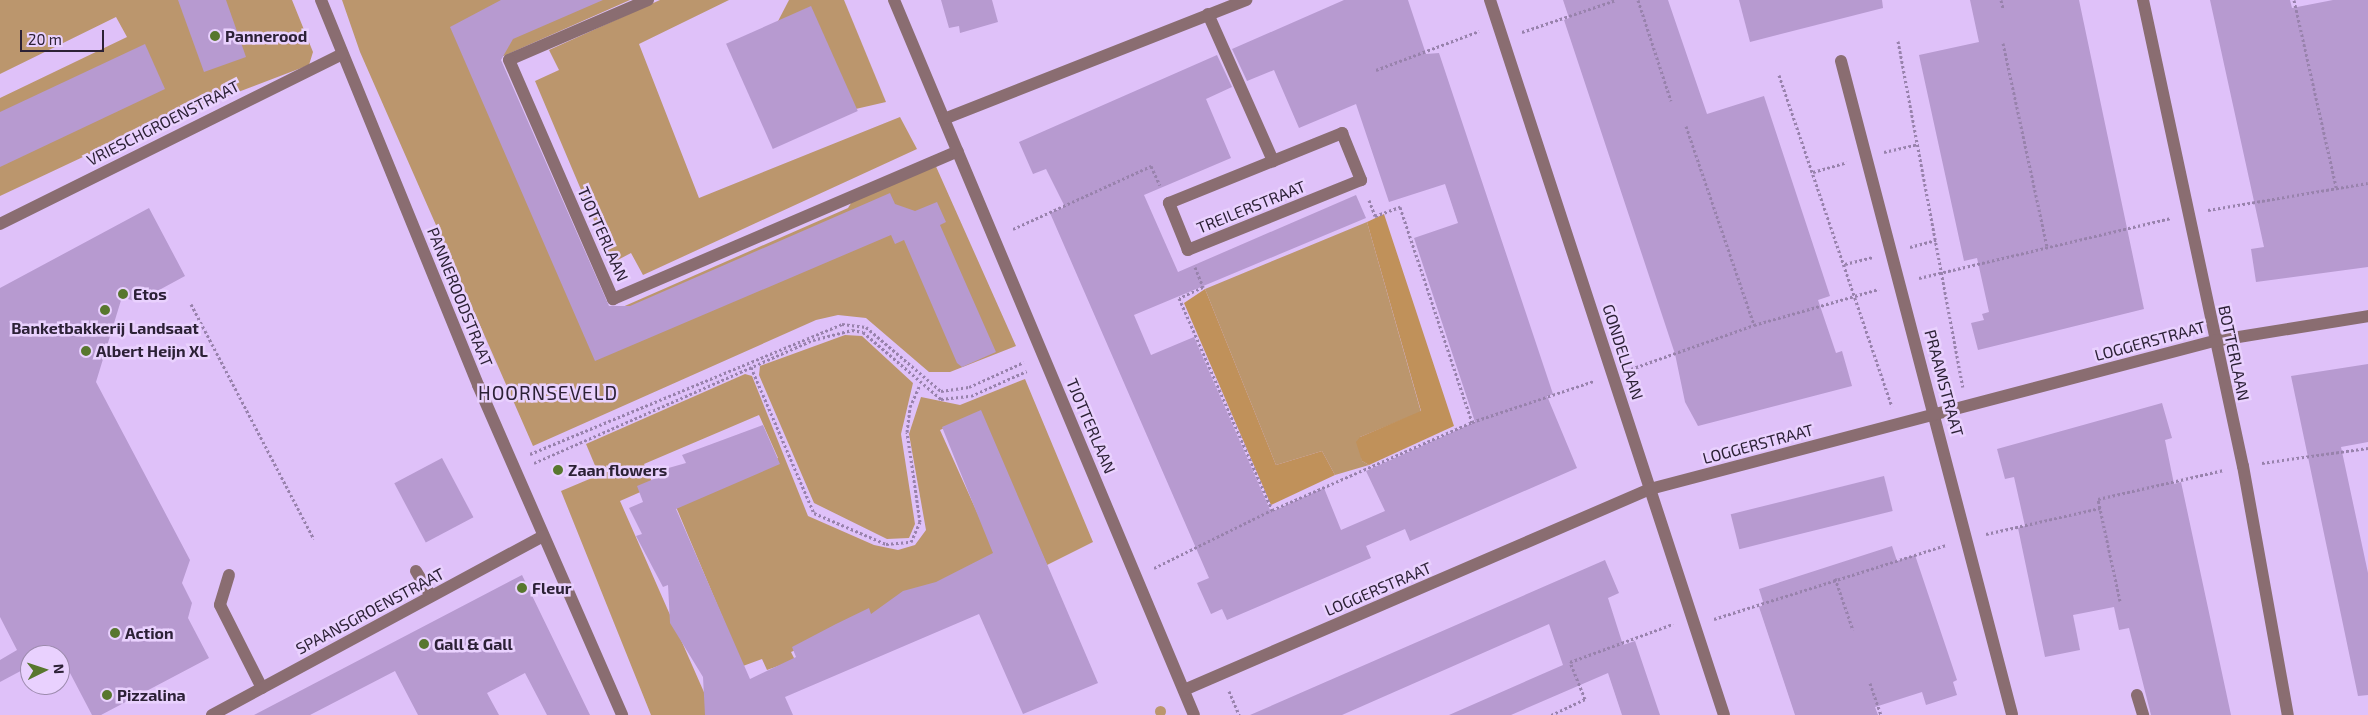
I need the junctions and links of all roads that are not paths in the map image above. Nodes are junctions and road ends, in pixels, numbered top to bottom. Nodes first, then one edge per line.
1 (321, 0) edge
2 (648, 0) edge
3 (894, 0) edge
4 (1246, 0) edge
5 (1490, 0) edge
6 (2143, 0) edge
7 (1208, 14) junction
8 (342, 54) junction
9 (1841, 61) dead end
10 (944, 119) junction
11 (958, 151) junction
12 (1273, 161) junction
13 (0, 224) edge
14 (2368, 316) edge
15 (2214, 341) junction
16 (1935, 414) junction
17 (1650, 489) junction
18 (543, 536) junction
19 (416, 571) dead end
20 (228, 575) dead end
21 (431, 596) junction
22 (262, 688) junction
23 (1184, 690) junction
24 (2138, 695) dead end
25 (2012, 714) edge
26 (212, 715) edge
27 (622, 715) edge
28 (1194, 715) edge
29 (1724, 715) edge
30 (2143, 715) edge
31 (2288, 715) edge

1 - 8 street, PANNEROODSTRAAT
2 - 11 street, TJOTTERLAAN
3 - 10 street, TJOTTERLAAN
4 - 7 street
5 - 17 street, GONDELLAAN
6 - 15 street, BOTTERLAAN
7 - 10 street
7 - 12 street
8 - 13 street, VRIESCHGROENSTRAAT
8 - 18 street, PANNEROODSTRAAT
9 - 16 street, PRAAMSTRAAT
10 - 11 street, TJOTTERLAAN
11 - 23 street, TJOTTERLAAN
12 - 12 street, TREILERSTRAAT
14 - 15 street, LOGGERSTRAAT
15 - 16 street, LOGGERSTRAAT
15 - 31 street, BOTTERLAAN
16 - 17 street, LOGGERSTRAAT
16 - 25 street, PRAAMSTRAAT
17 - 23 street, LOGGERSTRAAT
17 - 29 street, GONDELLAAN
18 - 21 street, SPAANSGROENSTRAAT
18 - 27 street, PANNEROODSTRAAT
19 - 21 street
20 - 22 street
21 - 22 street, SPAANSGROENSTRAAT
22 - 26 street, SPAANSGROENSTRAAT
23 - 28 street, TJOTTERLAAN
24 - 30 street

